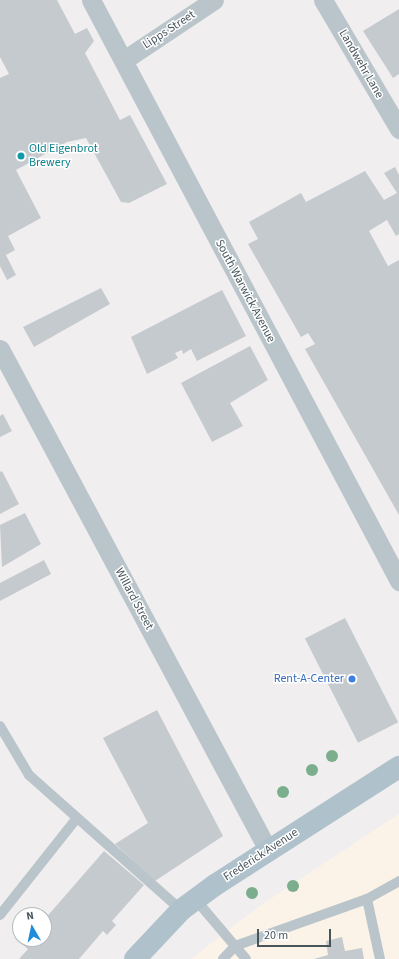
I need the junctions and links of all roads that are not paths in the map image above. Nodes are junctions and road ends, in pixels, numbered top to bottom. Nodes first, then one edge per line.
1 (92, 0) edge
2 (214, 0) edge
3 (323, 0) edge
4 (124, 60) junction
5 (399, 129) edge
6 (0, 349) edge
7 (399, 581) edge
8 (0, 726) edge
9 (399, 767) edge
10 (77, 818) junction
11 (268, 850) junction
12 (399, 881) edge
13 (367, 898) junction
14 (189, 905) junction
15 (0, 915) edge
16 (235, 946) junction
17 (135, 959) edge
18 (223, 959) edge
19 (246, 959) edge
20 (380, 959) edge

1 - 4 street, South Warwick Avenue
2 - 4 street, Lipps Street
3 - 5 street, Landwehr Lane
4 - 7 street, South Warwick Avenue
6 - 11 street, Willard Street
8 - 10 lane
9 - 11 main road, Frederick Avenue
10 - 14 lane
10 - 15 lane
11 - 14 main road, Frederick Avenue
12 - 13 lane
13 - 16 lane
13 - 20 lane
14 - 16 lane
14 - 17 main road, Frederick Avenue
16 - 18 lane
16 - 19 lane

